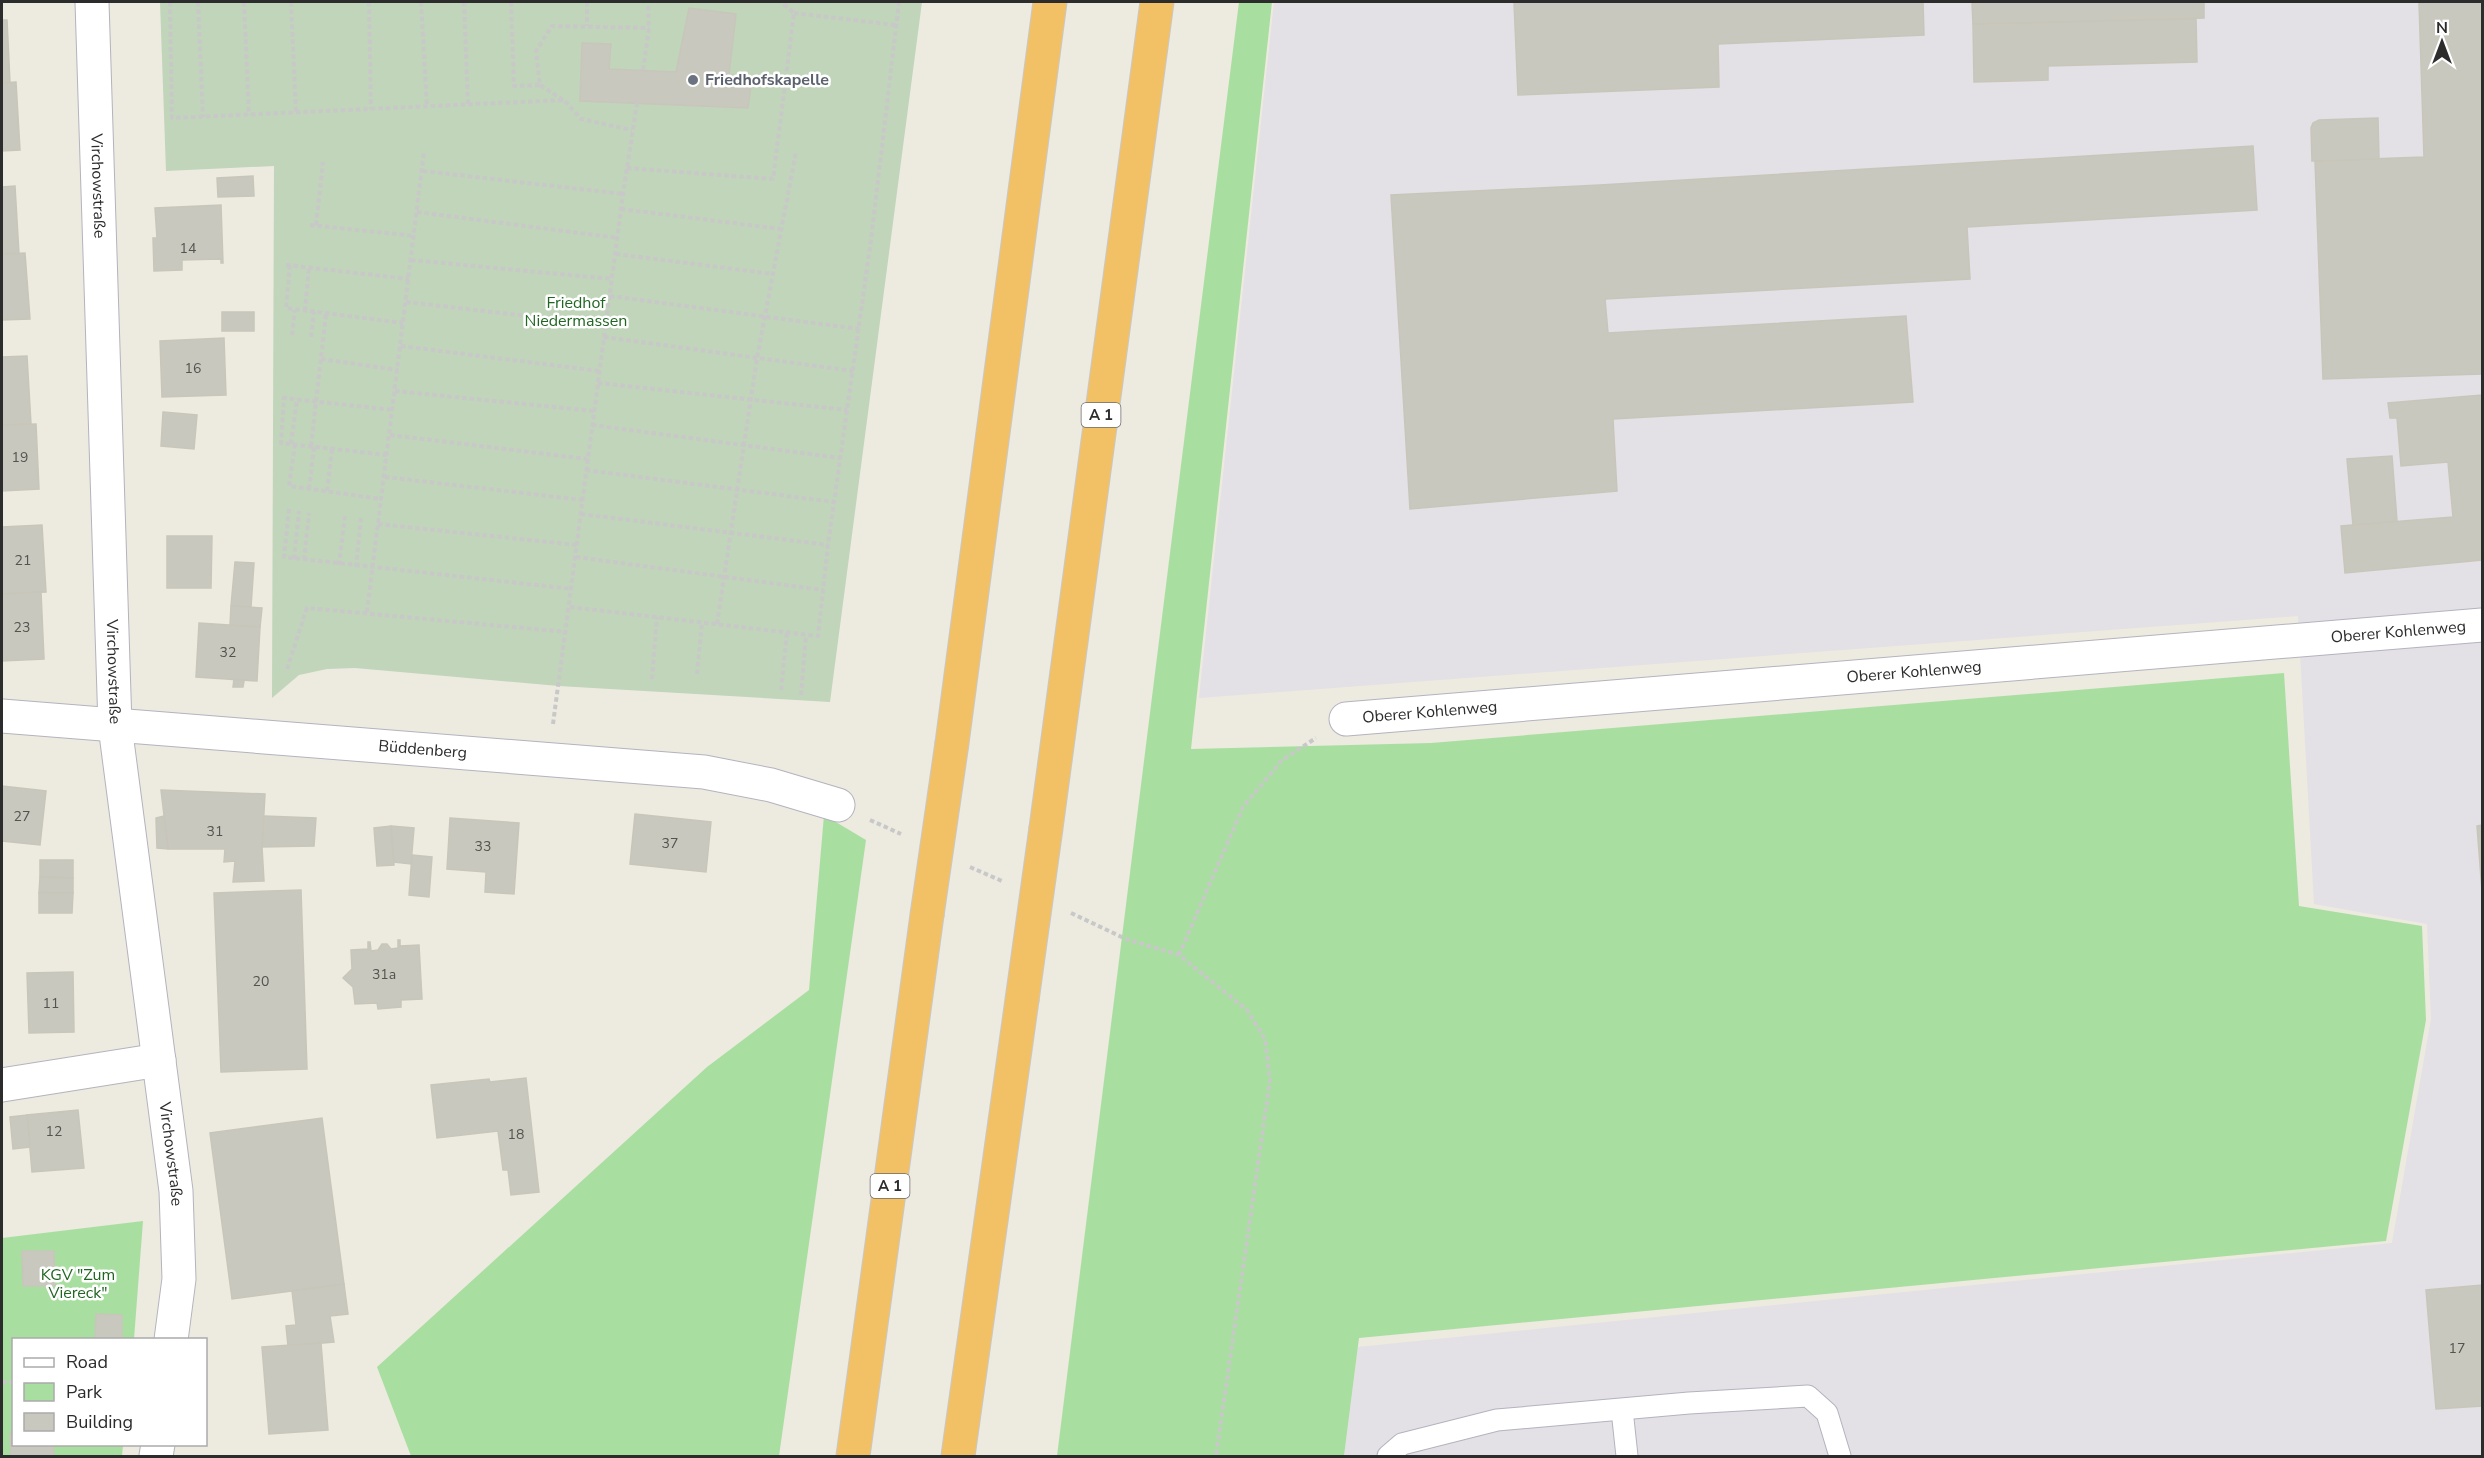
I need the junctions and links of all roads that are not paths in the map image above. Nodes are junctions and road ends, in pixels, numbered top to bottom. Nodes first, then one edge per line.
1 (92, 2) edge
2 (1050, 2) edge
3 (1156, 2) edge
4 (2482, 624) edge
5 (2, 716) edge
6 (1346, 719) road end
7 (115, 726) junction
8 (838, 805) dead end
9 (159, 1059) junction
10 (2, 1084) edge
11 (171, 1338) edge
12 (1622, 1410) junction
13 (853, 1456) edge
14 (958, 1456) edge
15 (1388, 1456) edge
16 (1627, 1456) edge
17 (1840, 1456) edge

1 - 7 street, Virchowstraße
2 - 13 highway, A 1, bridge
3 - 14 highway, A 1, bridge
4 - 6 street, Oberer Kohlenweg
5 - 7 street, Büddenberg
7 - 8 street, Büddenberg
7 - 9 street, Virchowstraße
9 - 10 street
9 - 11 street, Virchowstraße
12 - 15 lane
12 - 16 lane
12 - 17 lane

